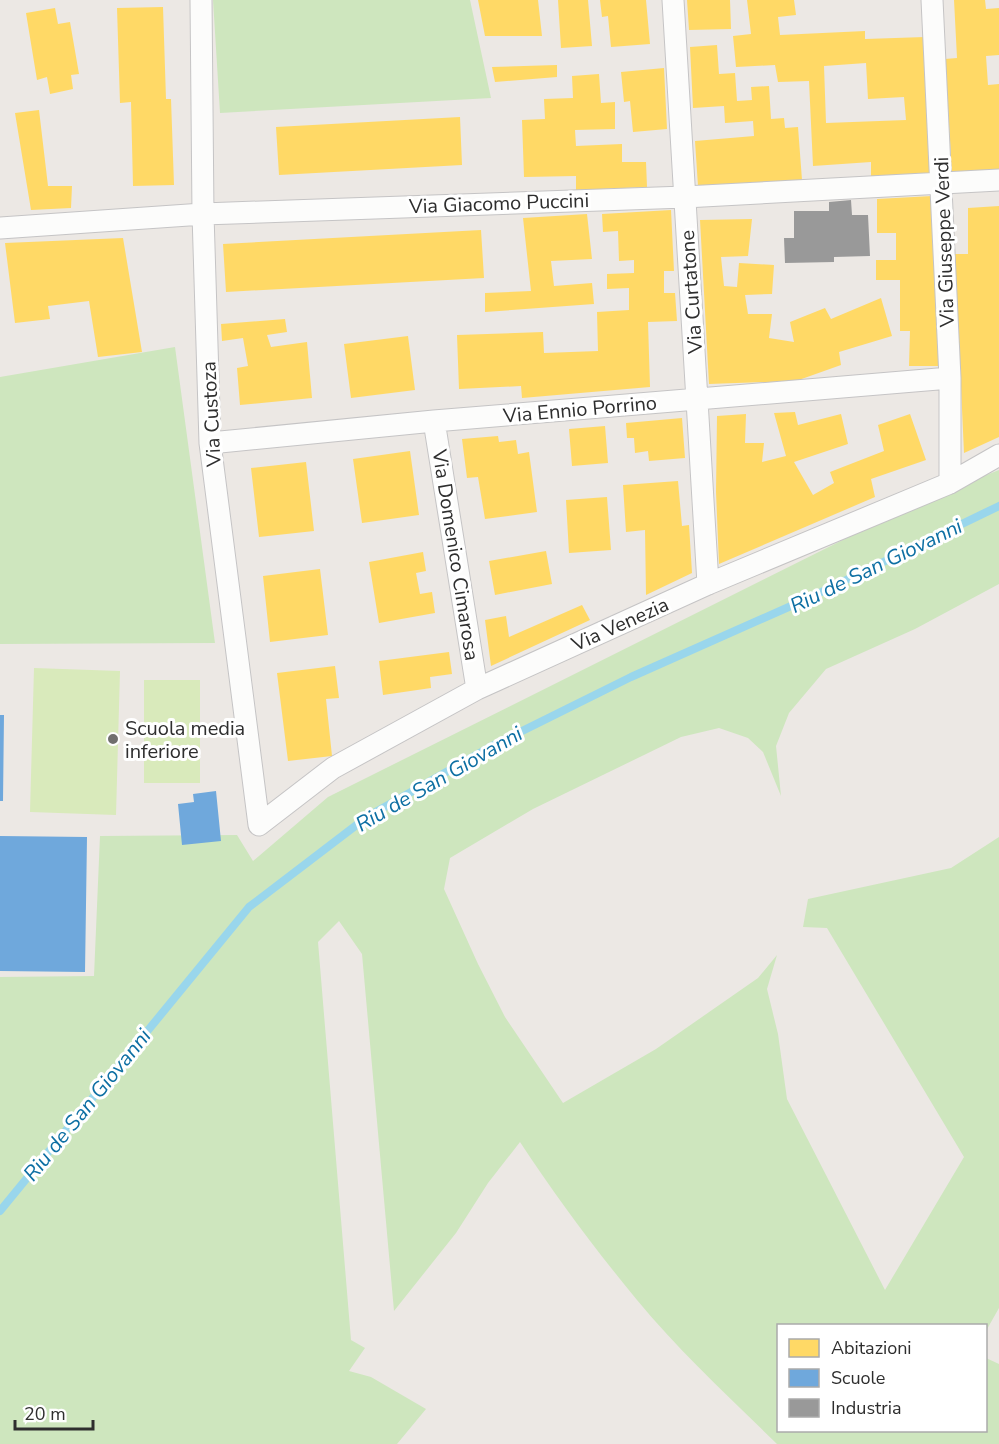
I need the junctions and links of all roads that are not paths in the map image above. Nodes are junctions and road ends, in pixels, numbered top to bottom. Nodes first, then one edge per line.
1 (201, 0) edge
2 (673, 0) edge
3 (932, 0) edge
4 (999, 180) edge
5 (942, 182) junction
6 (685, 197) junction
7 (202, 214) junction
8 (0, 228) edge
9 (950, 378) junction
10 (697, 399) junction
11 (434, 421) junction
12 (210, 443) junction
13 (999, 455) edge
14 (950, 483) junction
15 (708, 584) junction
16 (477, 689) junction
17 (259, 825) joint

1 - 7 street, Via Custoza
2 - 6 street, Via Curtatone
3 - 5 street, Via Giuseppe Verdi
4 - 5 street, Via Giacomo Puccini
5 - 6 street, Via Giacomo Puccini
5 - 9 street, Via Giuseppe Verdi
6 - 7 street, Via Giacomo Puccini
6 - 10 street, Via Curtatone
7 - 8 street, Via Giacomo Puccini
7 - 12 street, Via Custoza
9 - 10 street, Via Ennio Porrino
9 - 14 street, Via Giuseppe Verdi
10 - 11 street, Via Ennio Porrino
10 - 15 street, Via Curtatone
11 - 12 street, Via Ennio Porrino
11 - 16 street, Via Domenico Cimarosa
12 - 17 street, Via Custoza
13 - 14 street, Via Venezia
14 - 15 street, Via Venezia
15 - 16 street, Via Venezia
16 - 17 street, Via Venezia

